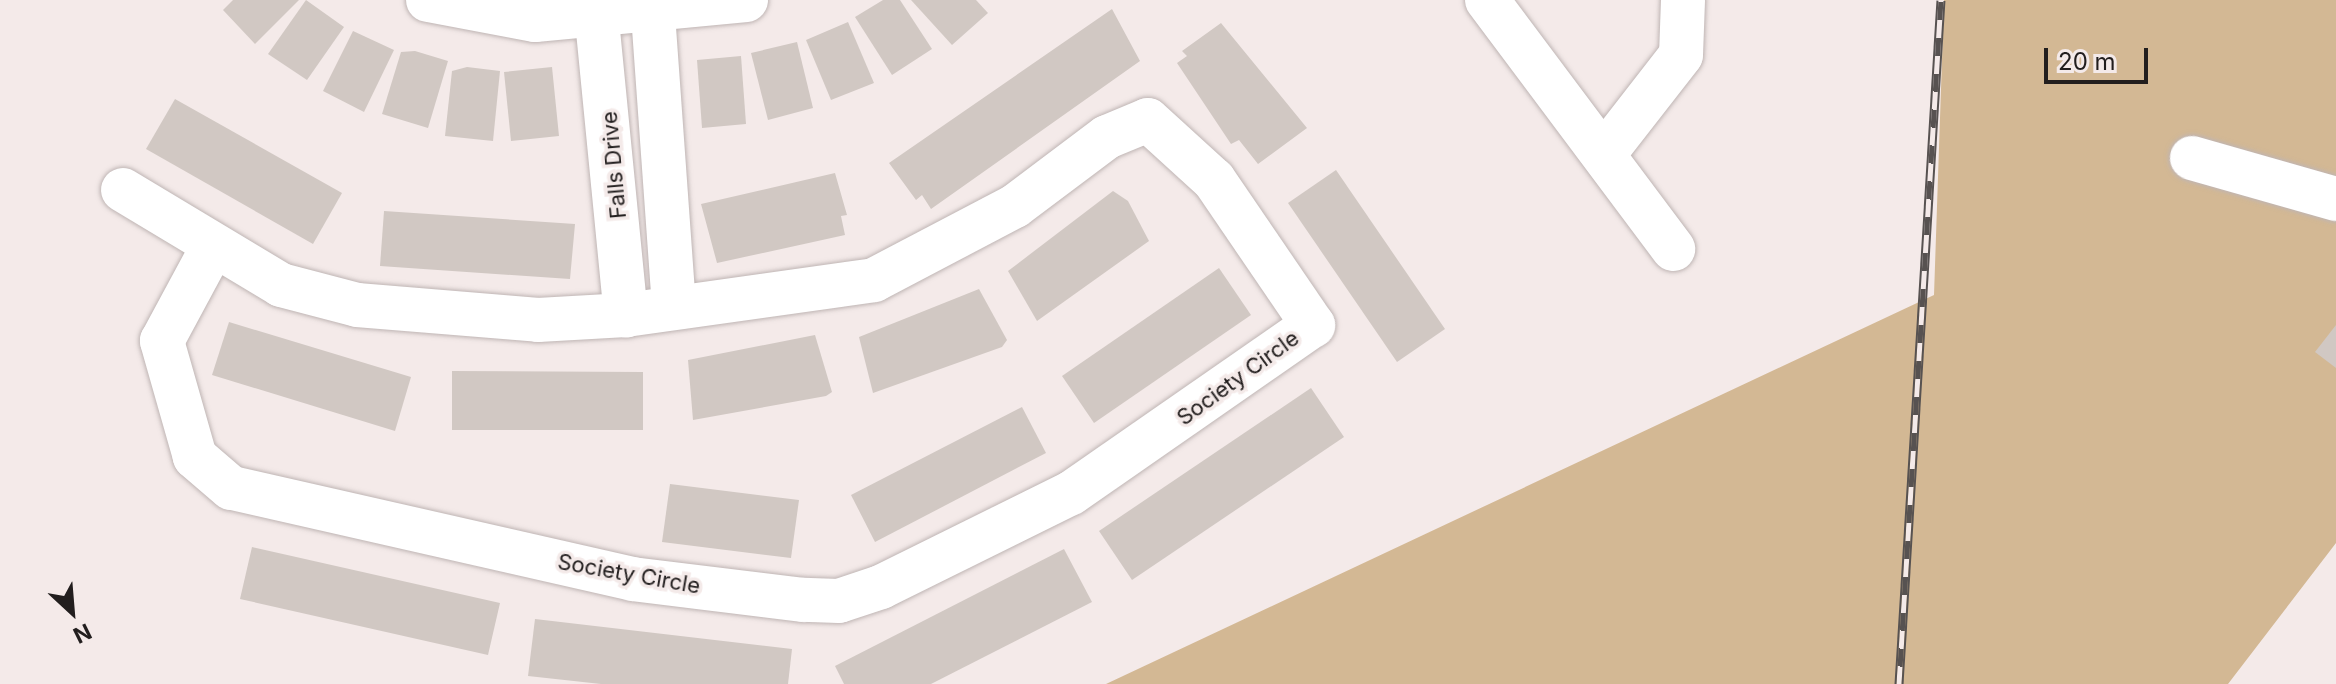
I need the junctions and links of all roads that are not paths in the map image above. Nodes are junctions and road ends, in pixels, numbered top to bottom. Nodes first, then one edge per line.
1 (428, 0) edge
2 (746, 0) edge
3 (1487, 0) edge
4 (1683, 0) edge
5 (653, 4) edge
6 (595, 8) edge
7 (1604, 154) junction
8 (2192, 158) dead end
9 (123, 190) dead end
10 (2336, 199) edge
11 (212, 248) junction
12 (1673, 249) dead end
13 (674, 305) junction
14 (626, 315) junction

1 - 6 street
2 - 5 street
3 - 7 street
4 - 7 street
5 - 6 street
5 - 13 street
6 - 14 street, Falls Drive
7 - 12 street
8 - 10 street
9 - 11 street, Society Circle
11 - 13 street, Society Circle
11 - 14 street, Society Circle
13 - 14 street, Society Circle

